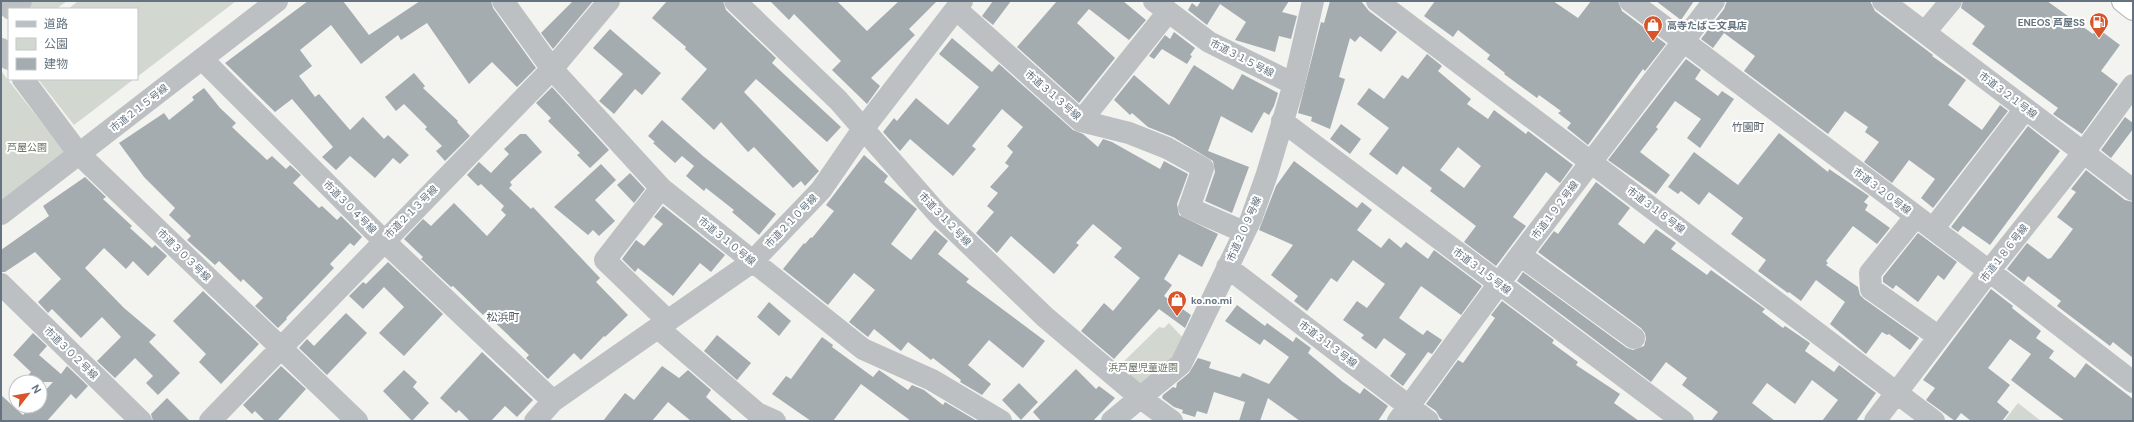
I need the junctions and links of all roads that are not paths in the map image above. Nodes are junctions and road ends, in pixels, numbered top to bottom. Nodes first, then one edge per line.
1 (21, 1) edge
2 (277, 1) edge
3 (503, 1) edge
4 (609, 1) edge
5 (734, 1) edge
6 (1314, 1) edge
7 (1377, 1) edge
8 (1630, 1) edge
9 (1714, 1) edge
10 (1883, 1) edge
11 (1951, 1) edge
12 (2123, 1) edge
13 (959, 5) edge
14 (12, 8) edge
15 (1171, 8) edge
16 (2133, 9) edge
17 (1925, 32) junction
18 (1684, 42) junction
19 (1, 49) edge
20 (8, 59) edge
21 (202, 59) junction
22 (552, 69) junction
23 (25, 80) edge
24 (1294, 84) junction
25 (2133, 85) edge
26 (2025, 109) junction
27 (1081, 121) junction
28 (1282, 121) junction
29 (863, 128) junction
30 (2084, 152) junction
31 (79, 154) junction
32 (1592, 161) junction
33 (661, 188) junction
34 (2133, 190) edge
35 (1, 214) edge
36 (1916, 216) junction
37 (1933, 230) junction
38 (1244, 232) junction
39 (383, 240) junction
40 (1520, 255) junction
41 (752, 262) junction
42 (1227, 268) junction
43 (1989, 271) junction
44 (1499, 283) junction
45 (1, 284) edge
46 (663, 324) junction
47 (1939, 337) junction
48 (1634, 338) dead end
49 (279, 348) junction
50 (2133, 382) edge
51 (1897, 393) junction
52 (1142, 398) junction
53 (553, 401) junction
54 (971, 413) edge
55 (1403, 414) edge
56 (141, 421) edge
57 (210, 421) edge
58 (357, 421) edge
59 (535, 421) edge
60 (775, 421) edge
61 (1001, 421) edge
62 (1112, 421) edge
63 (1172, 421) edge
64 (1428, 421) edge
65 (1682, 421) edge
66 (1875, 421) edge
67 (1934, 421) edge

1 - 14 street
2 - 21 street, 市道２１５号線
3 - 22 street, 市道３１０号線
4 - 22 street, 市道２１３号線
5 - 29 street, 市道３１２号線
6 - 24 street, 市道２０９号線
7 - 32 street, 市道３１８号線
8 - 18 street, 市道３２０号線
9 - 18 street, 市道１９２号線
10 - 17 street, 市道３２１号線
11 - 17 street
12 - 16 highway
13 - 27 street, 市道３１３号線
13 - 29 street, 市道２１０号線
15 - 24 street, 市道３１５号線
15 - 27 street
17 - 26 street, 市道３２１号線
18 - 32 street, 市道１９２号線
18 - 36 street, 市道３２０号線
19 - 20 street
21 - 31 street, 市道２１５号線
21 - 39 street, 市道３０４号線
22 - 33 street, 市道３１０号線
22 - 39 street, 市道２１３号線
23 - 31 street, 市道３０３号線
24 - 28 street, 市道２０９号線
25 - 30 street, 市道１８６号線
26 - 30 street, 市道３２１号線
26 - 37 street
27 - 38 street, 市道３１３号線
28 - 38 street, 市道２０９号線
28 - 44 street, 市道３１５号線
29 - 41 street, 市道２１０号線
29 - 52 street, 市道３１２号線
30 - 34 street, 市道３２１号線
30 - 43 street, 市道１８６号線
31 - 35 street, 市道２１５号線
31 - 49 street, 市道３０３号線
32 - 40 street, 市道１９２号線
32 - 51 street, 市道３１８号線
33 - 41 street, 市道３１０号線
33 - 46 street
36 - 37 street, 市道３２０号線
36 - 47 street
37 - 43 street, 市道３２０号線
38 - 42 street, 市道２０９号線
39 - 49 street, 市道２１３号線
39 - 53 street, 市道３０４号線
40 - 44 street, 市道１９２号線
40 - 48 street
41 - 46 street, 市道２１０号線
41 - 54 street, 市道３１０号線
42 - 52 street, 市道２０９号線
42 - 55 street, 市道３１３号線
43 - 47 street, 市道１８６号線
43 - 50 street, 市道３２０号線
44 - 55 street, 市道１９２号線
44 - 65 street, 市道３１５号線
45 - 56 street, 市道３０２号線
46 - 53 street, 市道２１０号線
46 - 60 street
47 - 51 street, 市道１８６号線
49 - 57 street, 市道２１３号線
49 - 58 street, 市道３０３号線
51 - 66 street, 市道１８６号線
51 - 67 street, 市道３１８号線
52 - 62 street, 市道２０９号線
52 - 63 street, 市道３１２号線
53 - 59 street, 市道２１０号線
54 - 61 street, 市道３１０号線
55 - 64 street, 市道３１３号線

